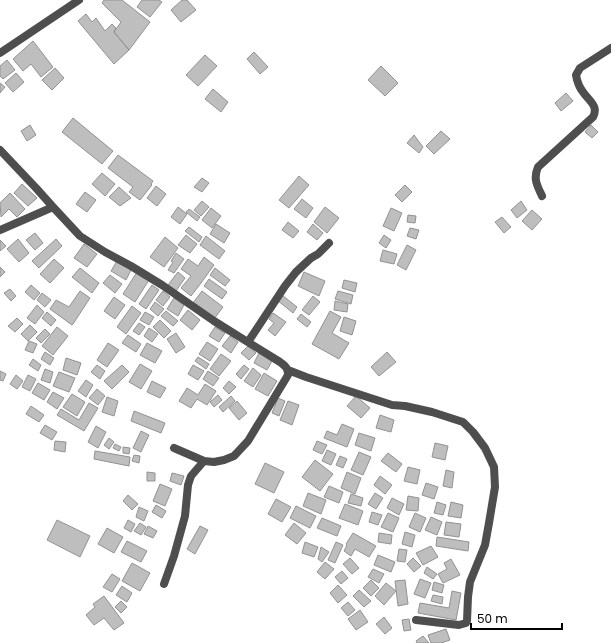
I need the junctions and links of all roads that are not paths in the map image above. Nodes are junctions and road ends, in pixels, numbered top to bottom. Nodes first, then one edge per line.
1 (79, 0) edge
2 (611, 48) edge
3 (0, 53) edge
4 (0, 150) edge
5 (542, 196) dead end
6 (53, 207) junction
7 (0, 230) edge
8 (329, 243) dead end
9 (248, 342) junction
10 (288, 370) junction
11 (174, 448) dead end
12 (204, 462) junction
13 (164, 584) dead end
14 (416, 620) dead end

1 - 3 street
2 - 5 street
4 - 6 street
6 - 7 street
6 - 9 street
8 - 9 street
9 - 10 street
10 - 12 street
10 - 14 street
11 - 12 street
12 - 13 street

